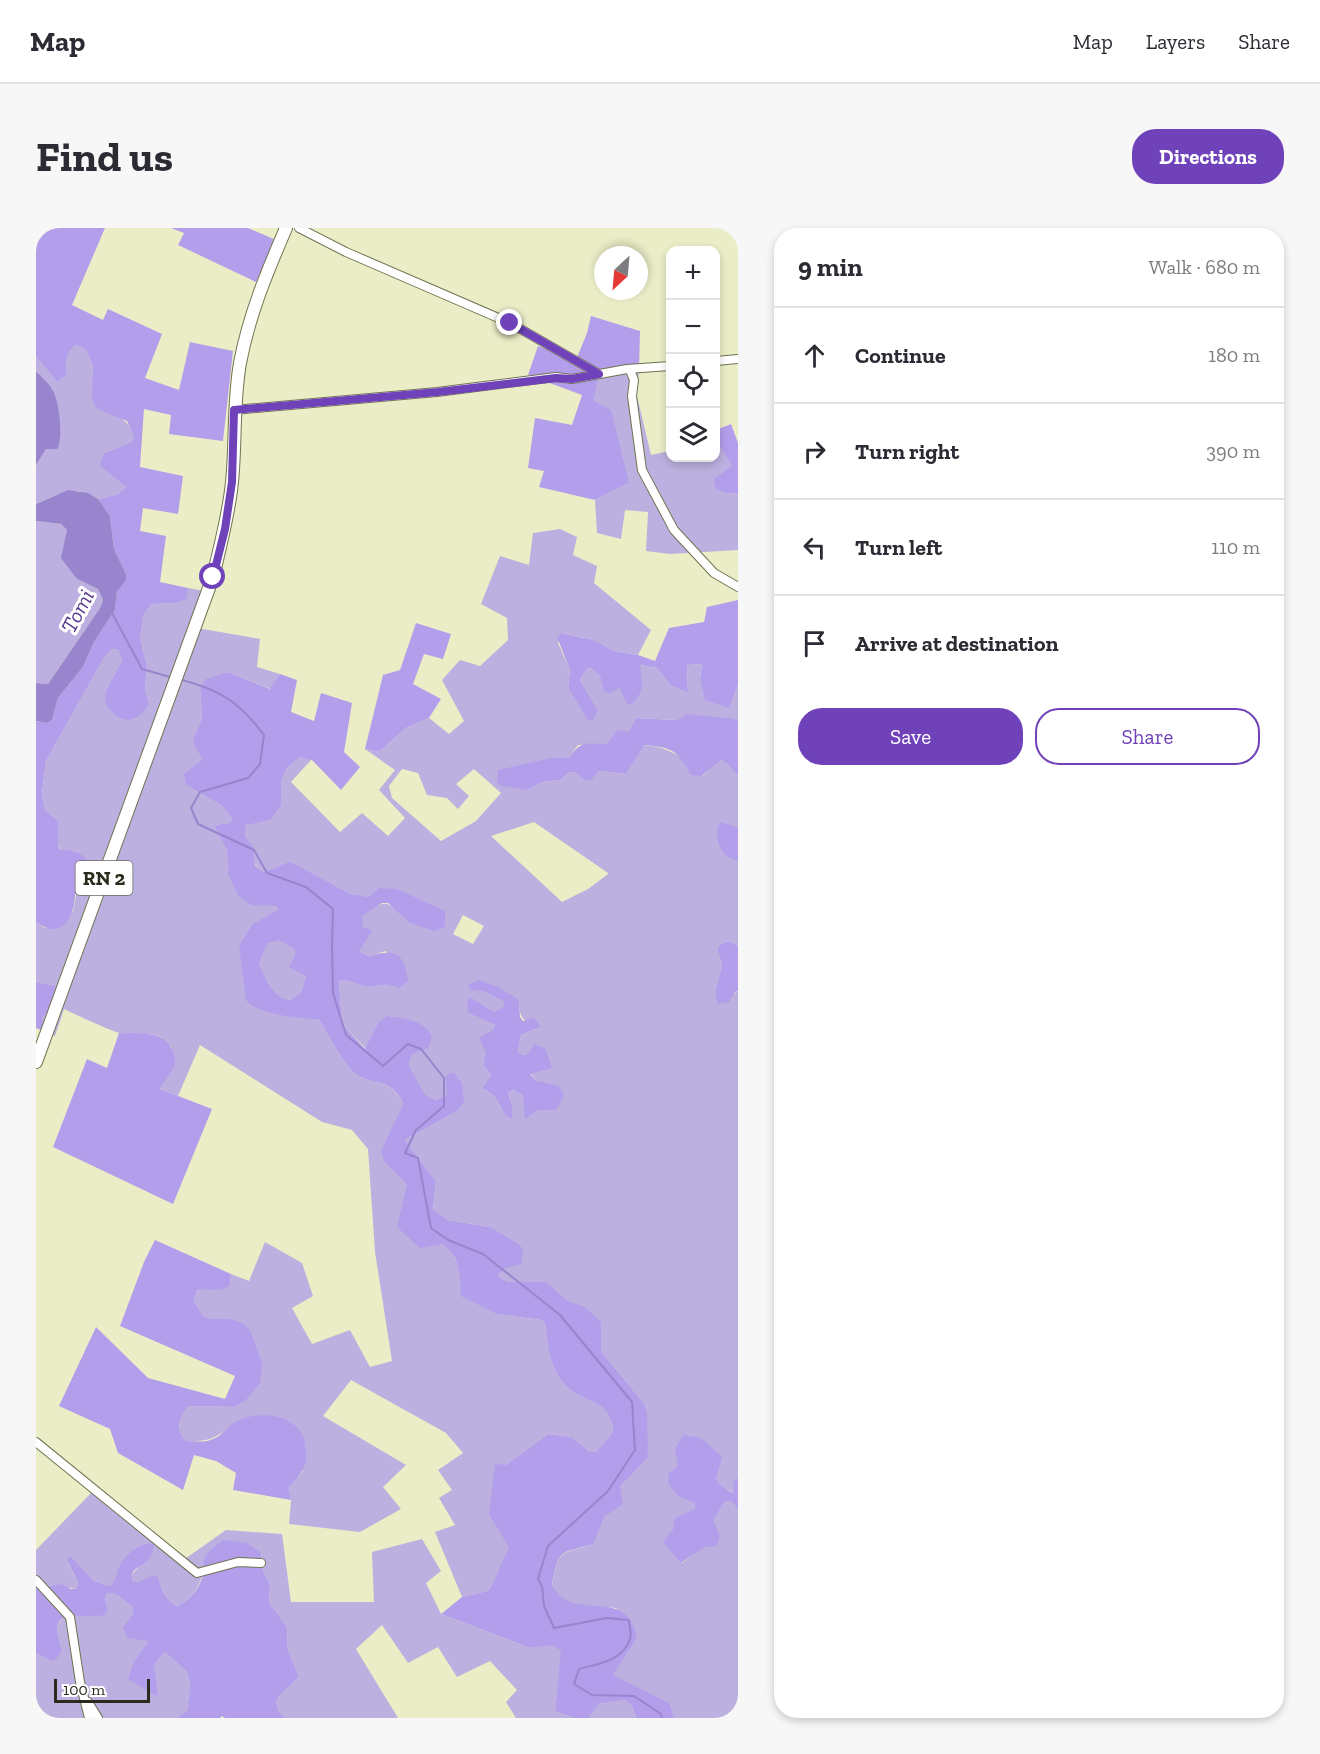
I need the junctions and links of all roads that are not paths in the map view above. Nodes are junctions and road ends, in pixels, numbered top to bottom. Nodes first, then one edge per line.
1 (286, 228) edge
2 (299, 228) edge
3 (738, 359) edge
4 (720, 360) edge
5 (666, 366) edge
6 (630, 370) junction
7 (599, 374) junction
8 (234, 410) junction
9 (738, 587) edge
10 (36, 1062) edge
11 (36, 1442) edge
12 (261, 1563) dead end
13 (36, 1580) edge
14 (80, 1682) junction
15 (89, 1718) edge
16 (98, 1718) edge

1 - 8 main road, RN 2
2 - 7 street
3 - 4 street
5 - 6 street
6 - 7 street
6 - 9 street
7 - 8 street
8 - 10 main road, RN 2
11 - 12 street
13 - 14 street
14 - 15 street
14 - 16 street

